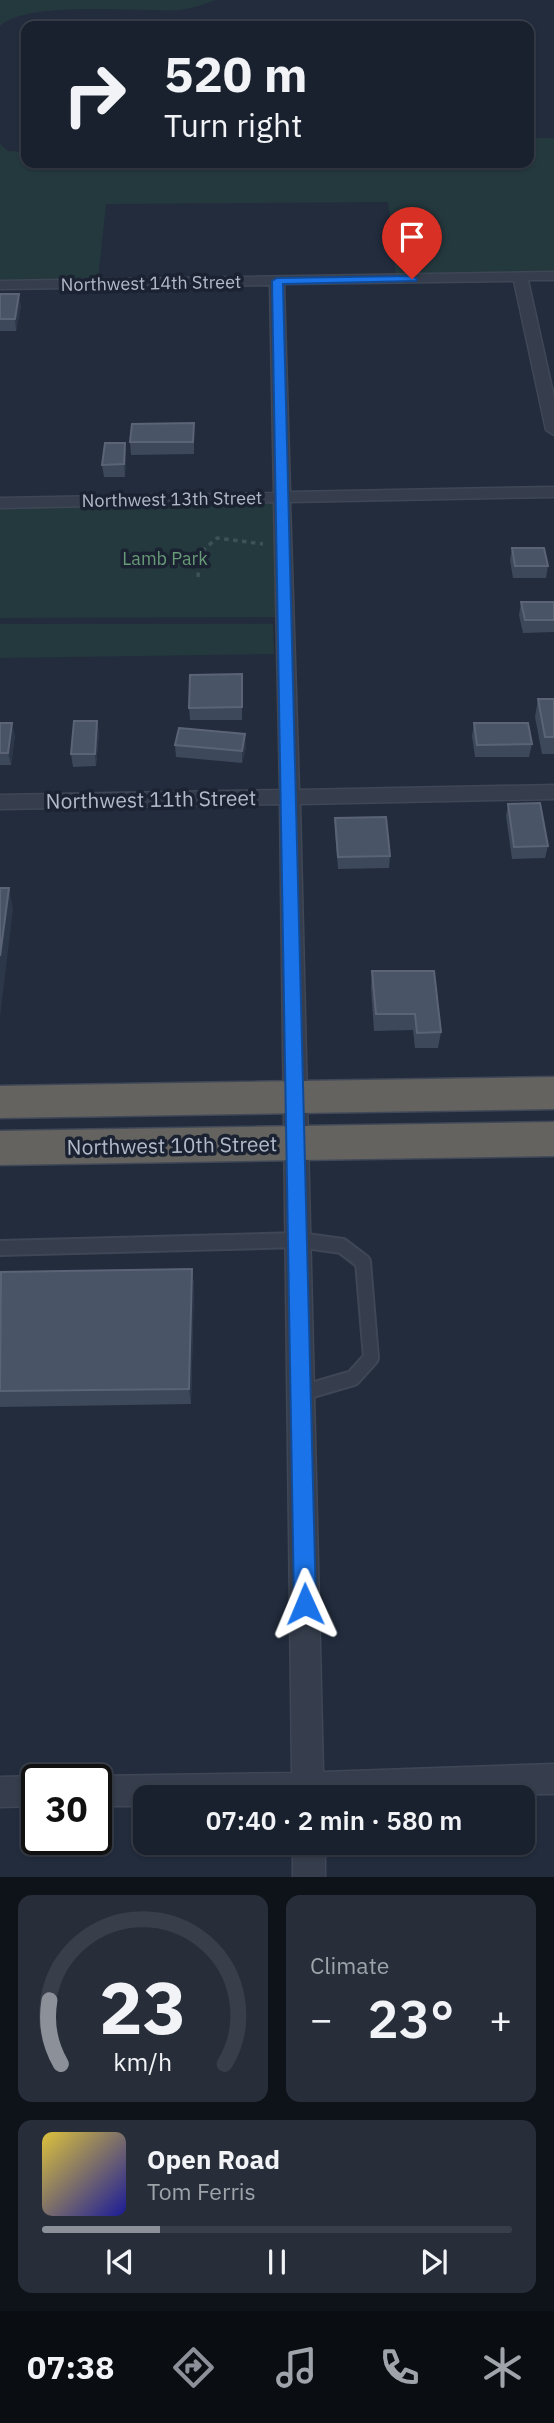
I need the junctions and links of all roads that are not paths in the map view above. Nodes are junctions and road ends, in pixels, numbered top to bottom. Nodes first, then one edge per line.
1 (554, 276) edge
2 (520, 277) junction
3 (277, 281) junction
4 (0, 285) edge
5 (554, 430) edge
6 (554, 492) edge
7 (281, 497) junction
8 (0, 503) edge
9 (554, 792) edge
10 (288, 796) junction
11 (0, 802) edge
12 (554, 1093) edge
13 (297, 1097) junction
14 (0, 1102) edge
15 (554, 1139) edge
16 (298, 1143) junction
17 (0, 1148) edge
18 (299, 1240) junction
19 (0, 1248) edge
20 (302, 1392) junction
21 (554, 1779) edge
22 (308, 1785) edge
23 (449, 1785) edge
24 (21, 1791) edge
25 (112, 1791) edge
26 (133, 1791) edge
27 (0, 1792) edge
28 (309, 1855) edge
29 (309, 1877) edge

1 - 2 street, Northwest 14th Street
2 - 3 street, Northwest 14th Street
2 - 5 street
3 - 4 street, Northwest 14th Street
3 - 7 street
6 - 7 street, Northwest 13th Street
7 - 8 street, Northwest 13th Street
7 - 10 street
9 - 10 street, Northwest 11th Street
10 - 11 street, Northwest 11th Street
10 - 13 street
12 - 13 highway
13 - 14 highway
13 - 16 street
15 - 16 highway, Northwest 10th Street
16 - 17 highway, Northwest 10th Street
16 - 18 street
18 - 19 lane
18 - 20 street
18 - 20 lane
20 - 22 street
21 - 23 street
24 - 27 street
25 - 26 street
28 - 29 street

